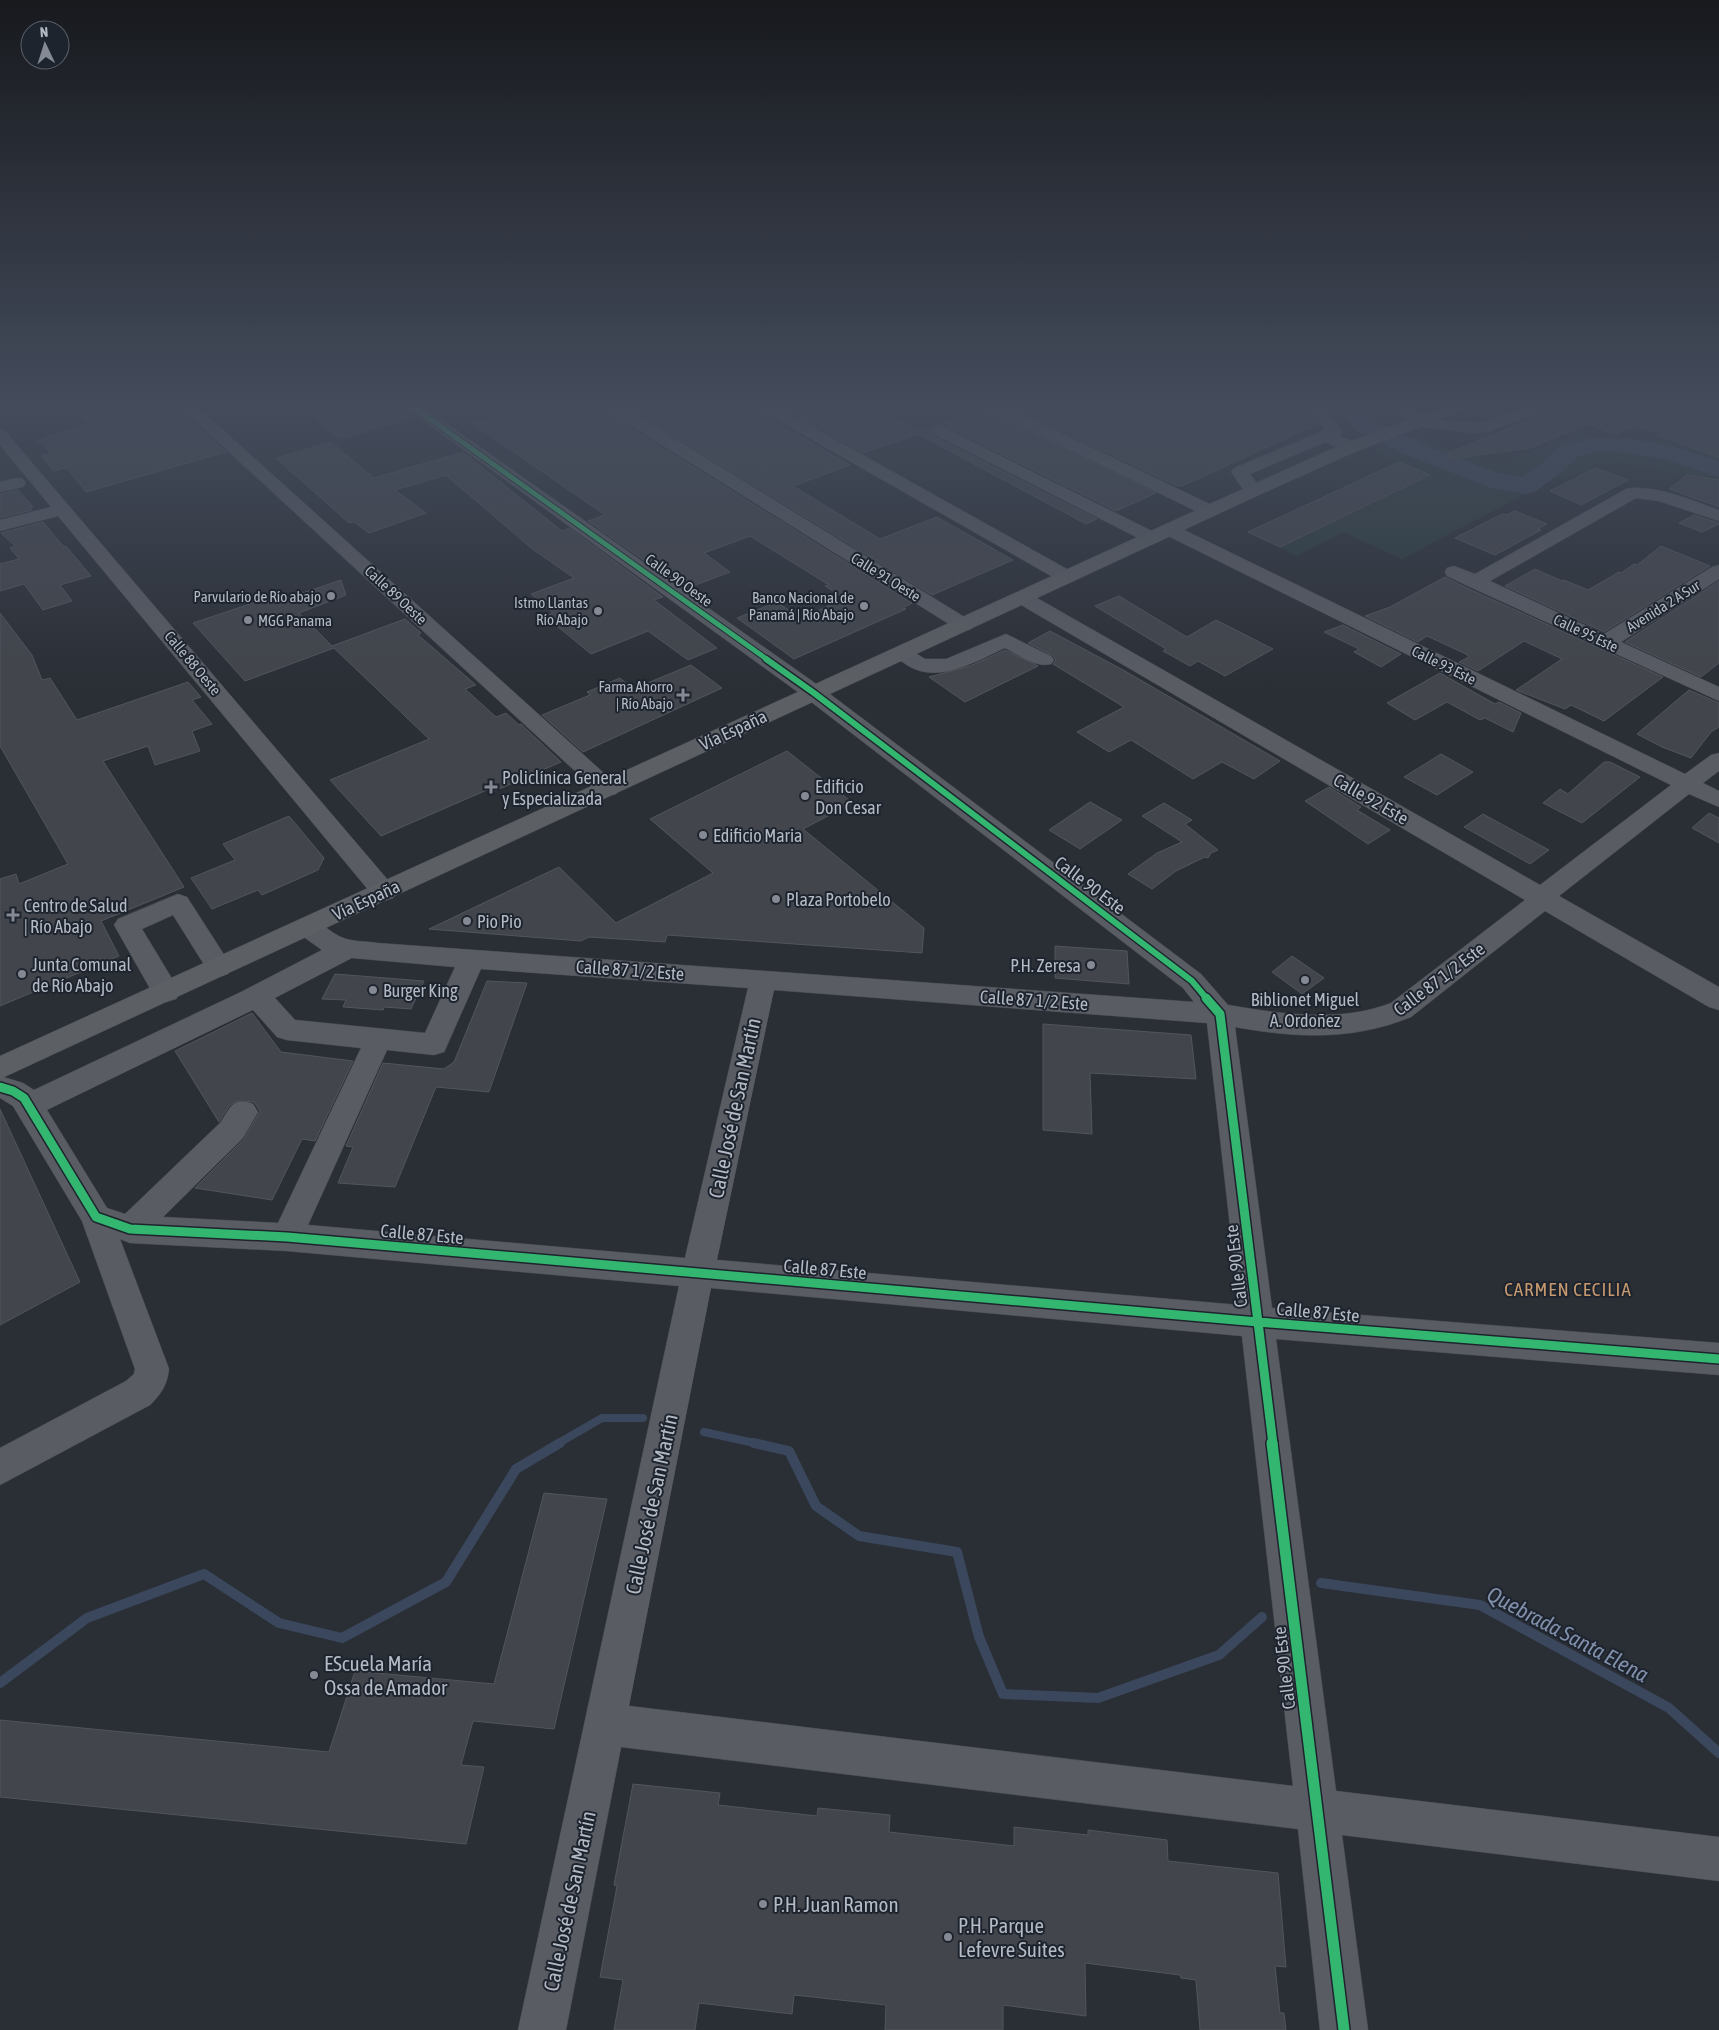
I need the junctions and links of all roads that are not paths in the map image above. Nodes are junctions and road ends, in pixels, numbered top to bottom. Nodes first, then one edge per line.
1 (53, 497) edge
2 (289, 497) edge
3 (539, 497) edge
4 (755, 497) edge
5 (925, 497) edge
6 (1081, 497) edge
7 (1179, 497) edge
8 (1241, 497) edge
9 (1625, 497) edge
10 (1657, 497) edge
11 (64, 509) junction
12 (1210, 512) junction
13 (1719, 516) edge
14 (0, 526) edge
15 (1161, 534) junction
16 (1719, 571) edge
17 (1454, 572) dead end
18 (1067, 577) junction
19 (1475, 582) junction
20 (1023, 598) junction
21 (962, 626) junction
22 (1606, 642) junction
23 (990, 645) junction
24 (902, 653) junction
25 (1044, 660) dead end
26 (814, 693) junction
27 (1719, 695) edge
28 (1719, 760) edge
29 (1686, 784) junction
30 (608, 789) junction
31 (1719, 800) edge
32 (384, 892) junction
33 (1543, 899) junction
34 (307, 927) junction
35 (348, 948) junction
36 (472, 959) junction
37 (219, 968) junction
38 (763, 979) junction
39 (166, 992) junction
40 (257, 996) junction
41 (1719, 1000) edge
42 (1220, 1014) junction
43 (379, 1038) junction
44 (0, 1068) edge
45 (0, 1087) edge
46 (28, 1106) junction
47 (243, 1112) dead end
48 (96, 1217) junction
49 (130, 1229) junction
50 (286, 1237) junction
51 (698, 1273) junction
52 (1258, 1322) junction
53 (1719, 1359) edge
54 (0, 1467) edge
55 (605, 1724) junction
56 (1316, 1809) junction
57 (1719, 1859) edge
58 (542, 2030) edge
59 (1344, 2030) edge

1 - 11 street, Calle 88 Oeste
2 - 30 street, Calle 89 Oeste
3 - 26 street, Calle 90 Oeste
4 - 21 street, Calle 91 Oeste
5 - 18 street
6 - 15 street, Calle 93 Este
7 - 12 street
8 - 12 main road, Vía España
9 - 19 street
10 - 13 street
11 - 14 street
11 - 32 street, Calle 88 Oeste
12 - 15 main road, Vía España
15 - 18 main road, Vía España
15 - 29 street, Calle 93 Este
16 - 22 street, Avenida 2 A Sur
17 - 19 street, Calle 95 Este
18 - 20 main road, Vía España
19 - 22 street, Calle 95 Este
20 - 21 main road, Vía España
20 - 33 street, Calle 92 Este
21 - 23 street, Calle 91 Oeste
21 - 24 main road, Vía España
22 - 27 street, Calle 95 Este
23 - 24 street
23 - 25 street
24 - 26 main road, Vía España
26 - 30 main road, Vía España
26 - 42 street, Calle 90 Este
28 - 29 street, Calle 87 1/2 Este
29 - 31 street, Calle 93 Este
29 - 33 street, Calle 87 1/2 Este
30 - 32 main road, Vía España
32 - 34 main road, Vía España
33 - 41 street, Calle 92 Este
33 - 42 street, Calle 87 1/2 Este
34 - 35 street, Calle 87 1/2 Este
34 - 37 main road, Vía España
35 - 36 street, Calle 87 1/2 Este
35 - 40 street
36 - 38 street, Calle 87 1/2 Este
36 - 43 street
37 - 39 main road, Vía España
37 - 39 street
38 - 42 street, Calle 87 1/2 Este
38 - 51 street, Calle José de San Martín
39 - 44 main road, Vía España
40 - 43 street
40 - 46 street
42 - 52 street, Calle 90 Este
43 - 50 street
45 - 46 street
46 - 48 street
47 - 49 street
48 - 49 street, Calle 87 Este
48 - 54 street
49 - 50 street, Calle 87 Este
50 - 51 street, Calle 87 Este
51 - 52 street, Calle 87 Este
51 - 55 street, Calle José de San Martín
52 - 53 street, Calle 87 Este
52 - 56 street, Calle 90 Este
55 - 56 street
55 - 58 street, Calle José de San Martín
56 - 57 street
56 - 59 street, Calle 90 Este

